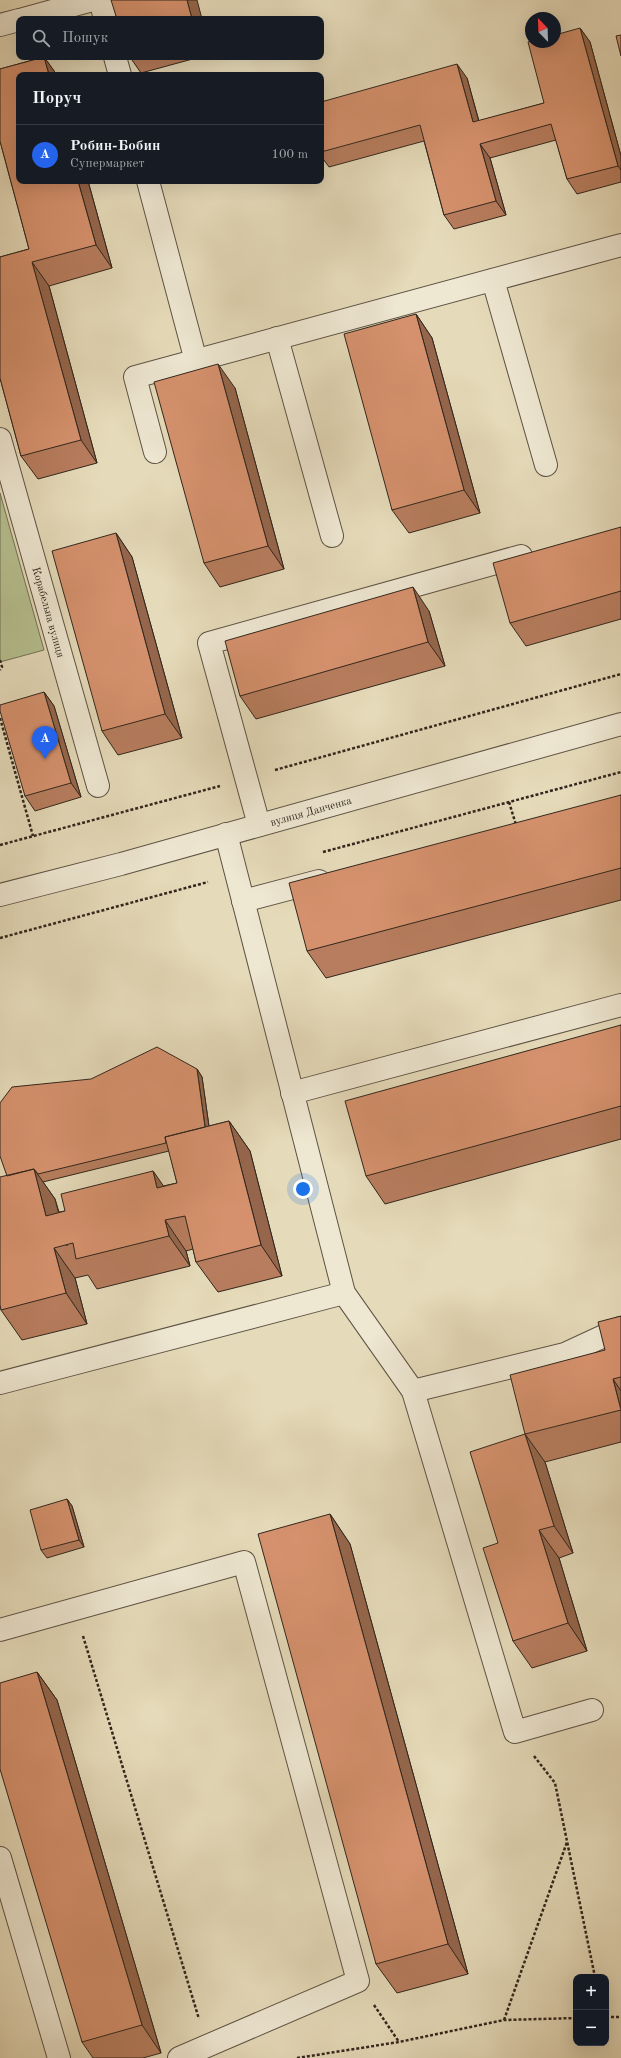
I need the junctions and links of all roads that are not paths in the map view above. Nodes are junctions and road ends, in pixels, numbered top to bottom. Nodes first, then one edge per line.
1 (93, 0) edge
2 (100, 0) edge
3 (34, 16) edge
4 (104, 16) edge
5 (16, 21) edge
6 (0, 25) edge
7 (116, 60) edge
8 (119, 72) edge
9 (149, 184) edge
10 (621, 245) edge
11 (493, 280) junction
12 (277, 338) junction
13 (196, 360) junction
14 (0, 438) edge
15 (155, 452) dead end
16 (546, 465) dead end
17 (332, 536) dead end
18 (537, 552) edge
19 (621, 724) edge
20 (98, 786) dead end
21 (259, 825) junction
22 (226, 834) junction
23 (342, 875) edge
24 (0, 896) edge
25 (243, 901) junction
26 (621, 1004) edge
27 (292, 1093) junction
28 (344, 1293) junction
29 (621, 1328) edge
30 (0, 1383) edge
31 (413, 1391) junction
32 (0, 1630) edge
33 (592, 1710) dead end
34 (0, 1858) edge
35 (59, 2058) edge
36 (178, 2058) edge

1 - 3 street
2 - 4 street
5 - 6 street
7 - 8 street
9 - 13 street
10 - 11 street
11 - 12 street
11 - 16 street
12 - 13 street
12 - 17 street
13 - 15 street
14 - 20 street, Корабельна вулиця
18 - 21 street
19 - 21 street, вулиця Данченка
21 - 22 street, вулиця Данченка
22 - 24 street, вулиця Данченка
22 - 25 street
23 - 25 street
25 - 27 street
26 - 27 street
27 - 28 street
28 - 30 street
28 - 31 street
29 - 31 street
31 - 33 street
32 - 36 street
34 - 35 street

